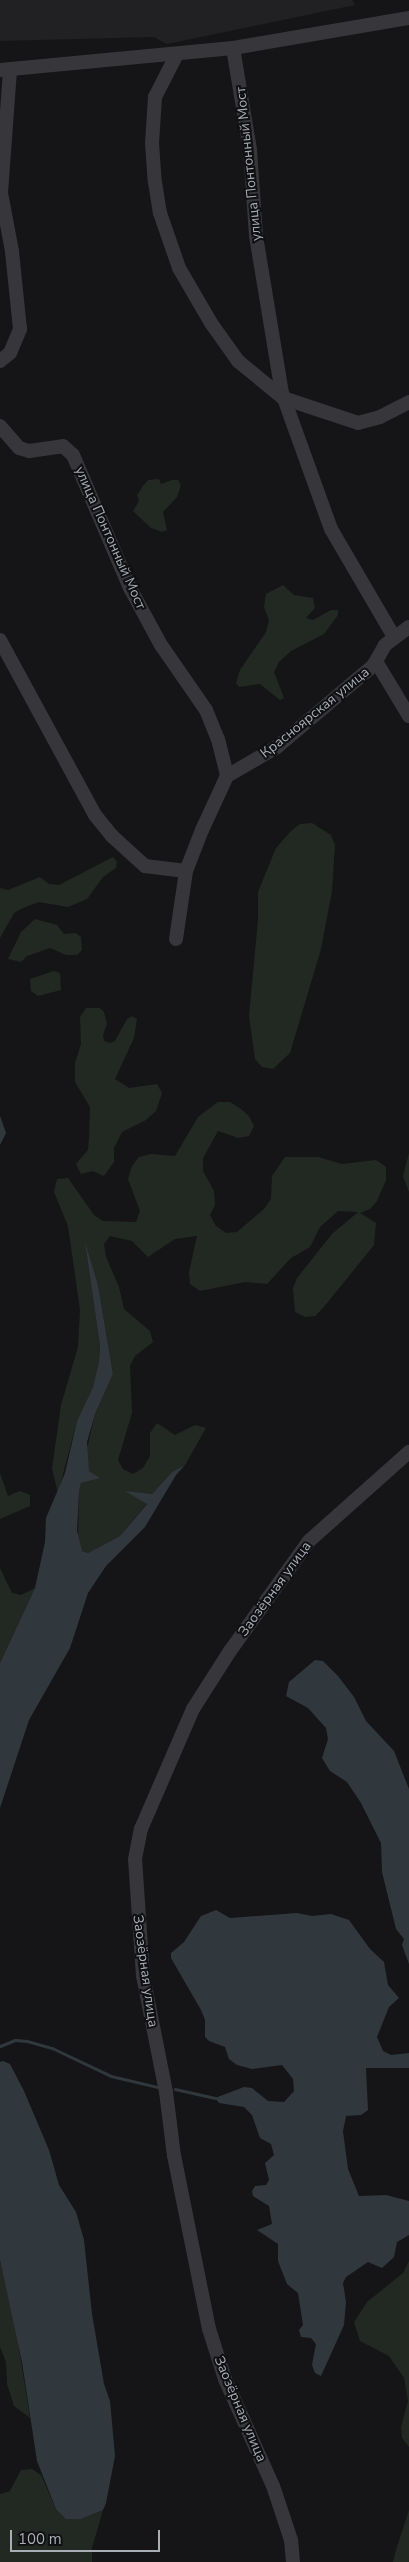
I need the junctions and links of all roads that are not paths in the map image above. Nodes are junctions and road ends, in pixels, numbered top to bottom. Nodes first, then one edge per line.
1 (409, 18) edge
2 (234, 48) junction
3 (177, 54) junction
4 (5, 70) edge
5 (0, 361) edge
6 (284, 398) junction
7 (409, 402) edge
8 (0, 426) edge
9 (409, 627) edge
10 (394, 637) junction
11 (0, 640) edge
12 (376, 663) junction
13 (409, 716) edge
14 (227, 776) junction
15 (186, 872) junction
16 (176, 939) dead end
17 (409, 1452) edge
18 (293, 2562) edge

1 - 2 street
2 - 3 street
2 - 6 street, улица Понтонный Мост
3 - 4 street
3 - 6 street
4 - 5 street
6 - 7 street
6 - 10 street, улица Понтонный Мост
8 - 14 street, улица Понтонный Мост
9 - 10 street, Красноярская улица
10 - 12 street, Красноярская улица
11 - 15 street
12 - 13 street
12 - 14 street, Красноярская улица
14 - 15 street
15 - 16 street
17 - 18 street, Заозёрная улица

